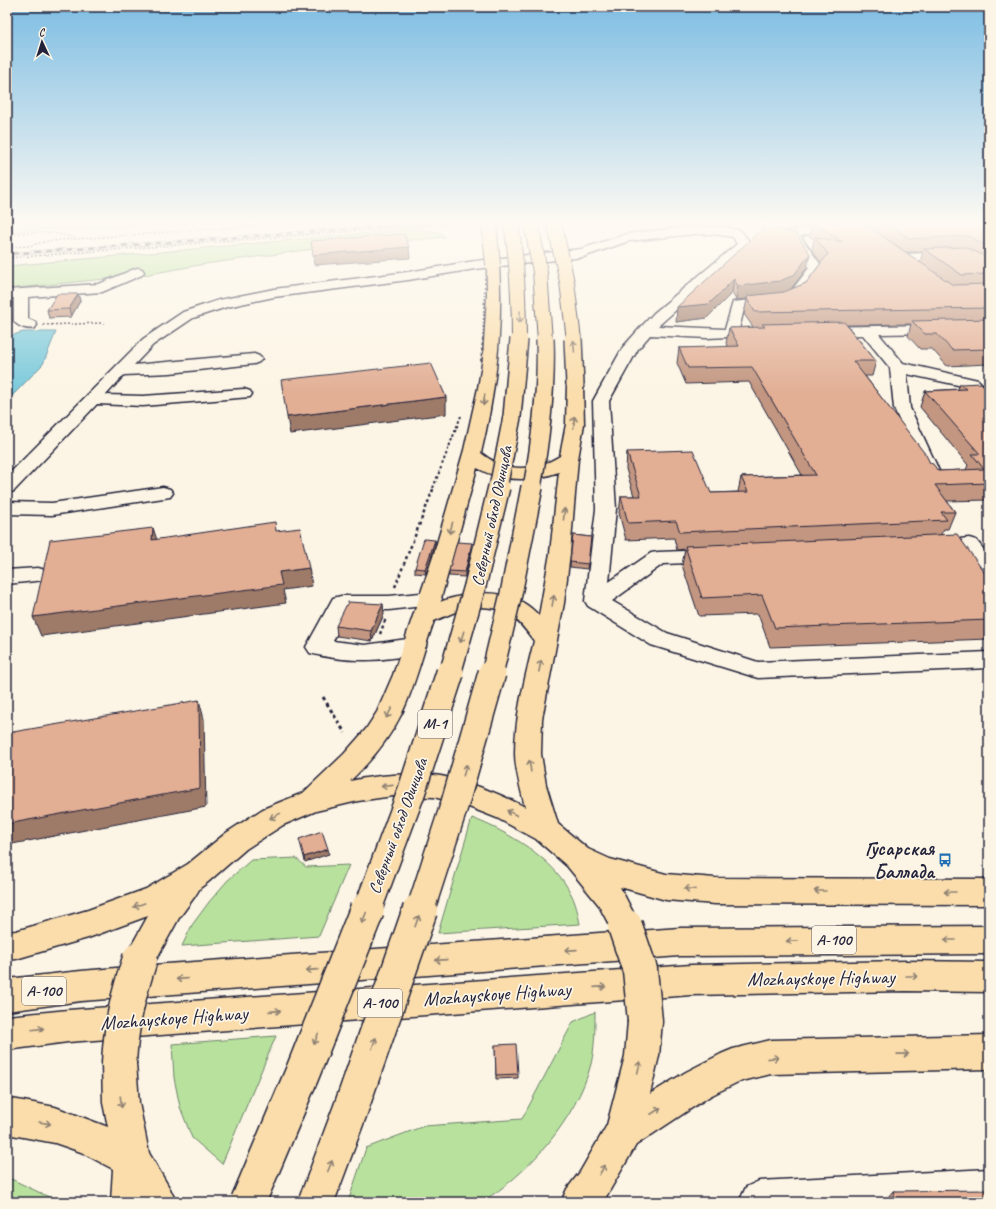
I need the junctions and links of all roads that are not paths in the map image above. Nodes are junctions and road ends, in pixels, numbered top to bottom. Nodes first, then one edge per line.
1 (123, 278) edge
2 (389, 278) edge
3 (493, 278) edge
4 (518, 278) edge
5 (542, 278) edge
6 (567, 278) edge
7 (703, 278) edge
8 (808, 278) edge
9 (14, 294) edge
10 (30, 325) road end
11 (989, 328) edge
12 (646, 330) junction
13 (867, 330) junction
14 (811, 332) edge
15 (731, 333) junction
16 (755, 333) edge
17 (254, 359) dead end
18 (898, 367) junction
19 (120, 371) junction
20 (244, 394) dead end
21 (93, 398) junction
22 (989, 400) edge
23 (472, 454) junction
24 (569, 459) junction
25 (932, 475) edge
26 (7, 487) edge
27 (163, 493) dead end
28 (7, 508) edge
29 (921, 546) edge
30 (730, 555) edge
31 (989, 571) edge
32 (38, 575) dead end
33 (9, 581) edge
34 (596, 601) junction
35 (428, 608) junction
36 (544, 639) junction
37 (414, 646) junction
38 (989, 660) edge
39 (311, 801) junction
40 (546, 831) junction
41 (577, 858) junction
42 (198, 873) junction
43 (989, 892) edge
44 (989, 940) edge
45 (7, 946) edge
46 (989, 977) edge
47 (7, 995) edge
48 (7, 1033) edge
49 (989, 1052) edge
50 (7, 1116) edge
51 (623, 1132) junction
52 (132, 1159) junction
53 (989, 1188) edge
54 (130, 1202) edge
55 (157, 1202) edge
56 (248, 1202) edge
57 (316, 1202) edge
58 (580, 1202) edge
59 (760, 1202) edge

1 - 9 street
2 - 19 street
3 -> 23 main road, bridge
4 -> 56 main road, Северный обход Одинцова / М-1, bridge
57 -> 5 main road, Северный обход Одинцова / М-1, bridge
24 -> 6 main road, bridge
7 - 12 street
8 - 15 street
9 - 10 street
11 - 13 street
12 - 15 street
12 - 34 street
13 - 14 street
13 - 18 street
15 - 16 street
17 - 19 street
18 - 22 street
18 - 25 street
19 - 21 street
20 - 21 street
21 - 26 street
23 - 24 main road
23 -> 35 main road
36 -> 24 main road
27 - 28 street
29 - 31 street
30 - 34 street
32 - 33 street
34 - 38 street
35 - 36 main road
35 - 37 main road
35 - 37 street
40 -> 36 main road
37 -> 39 main road
40 -> 39 main road
39 -> 42 main road
40 - 41 main road
43 -> 41 main road
51 -> 41 main road, bridge
42 -> 45 main road
42 -> 52 main road, bridge
44 -> 47 main road, Mozhayskoye Highway / А-100
48 -> 46 main road, Mozhayskoye Highway / А-100
51 -> 49 main road
50 -> 52 main road
58 -> 51 main road
52 - 54 main road
52 - 55 main road
53 - 59 street

